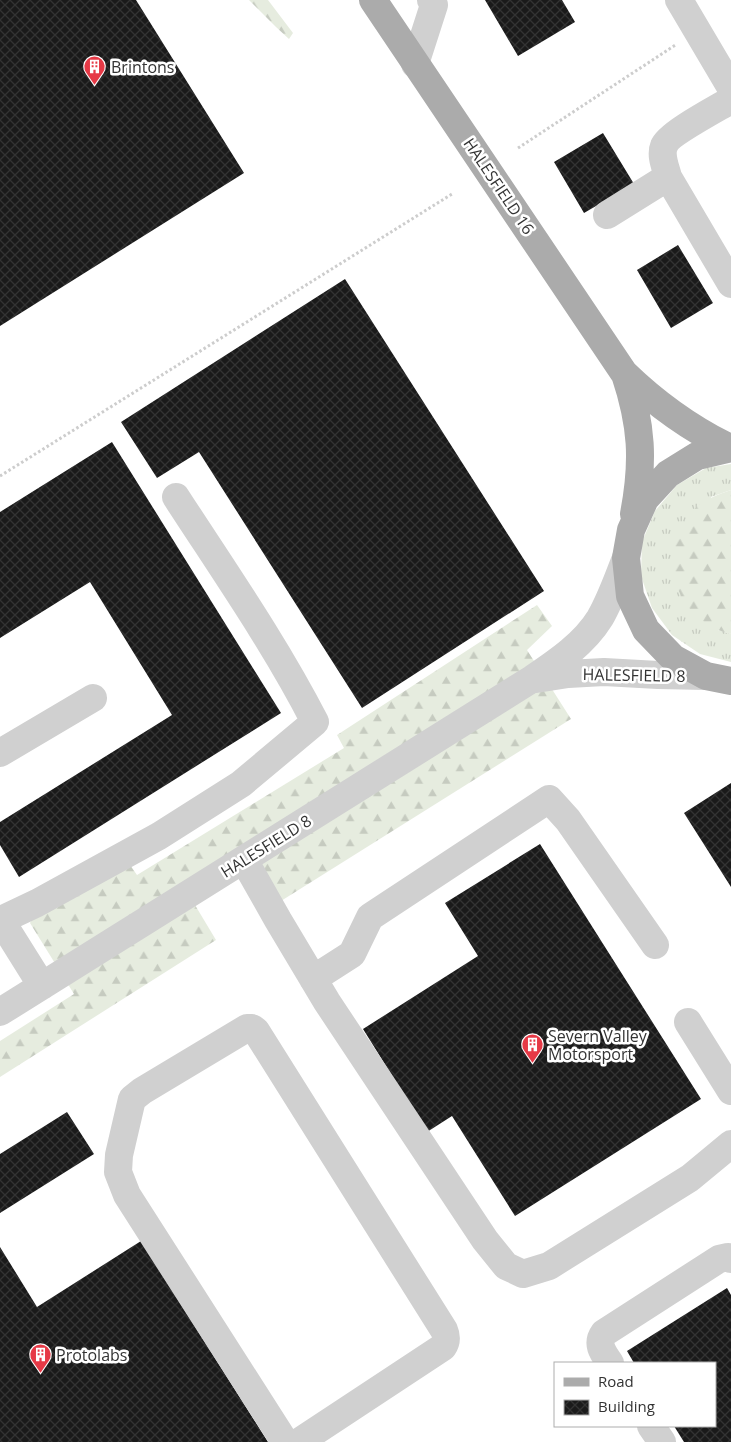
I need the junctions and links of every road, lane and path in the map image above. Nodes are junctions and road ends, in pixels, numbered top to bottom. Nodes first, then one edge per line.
1 (373, 0) edge
2 (431, 0) edge
3 (679, 0) edge
4 (697, 31) junction
5 (415, 64) junction
6 (731, 88) edge
7 (731, 100) edge
8 (518, 148) dead end
9 (668, 177) junction
10 (452, 194) dead end
11 (607, 214) dead end
12 (731, 284) edge
13 (624, 373) junction
14 (730, 448) edge
15 (0, 476) edge
16 (176, 497) dead end
17 (631, 530) junction
18 (626, 558) junction
19 (719, 678) edge
20 (532, 679) junction
21 (93, 698) dead end
22 (0, 754) edge
23 (244, 860) junction
24 (0, 919) edge
25 (655, 945) dead end
26 (313, 979) junction
27 (42, 986) junction
28 (0, 1012) edge
29 (688, 1022) dead end
30 (731, 1091) edge
31 (731, 1144) edge
32 (731, 1259) edge
33 (609, 1362) edge
34 (652, 1427) edge
35 (285, 1442) edge
36 (299, 1442) edge
37 (662, 1442) edge

1 - 5 main road, HALESFIELD 16
2 - 5 street
3 - 4 street
4 - 6 street
4 - 8 path
5 - 13 main road, HALESFIELD 16
7 - 9 street
9 - 11 street
9 - 12 street
10 - 15 path
13 - 14 main road, HALESFIELD 16
13 - 17 main road, HALESFIELD 16
14 - 17 main road
16 - 24 street
17 - 18 main road
18 - 19 main road
18 - 20 street, HALESFIELD 8
19 - 20 street, HALESFIELD 8
20 - 23 street, HALESFIELD 8
21 - 22 street
23 - 26 street
23 - 27 street, HALESFIELD 8
24 - 27 street
25 - 26 street
26 - 31 street
27 - 28 street, HALESFIELD 8
29 - 30 street
32 - 33 street
34 - 37 street
35 - 36 street

